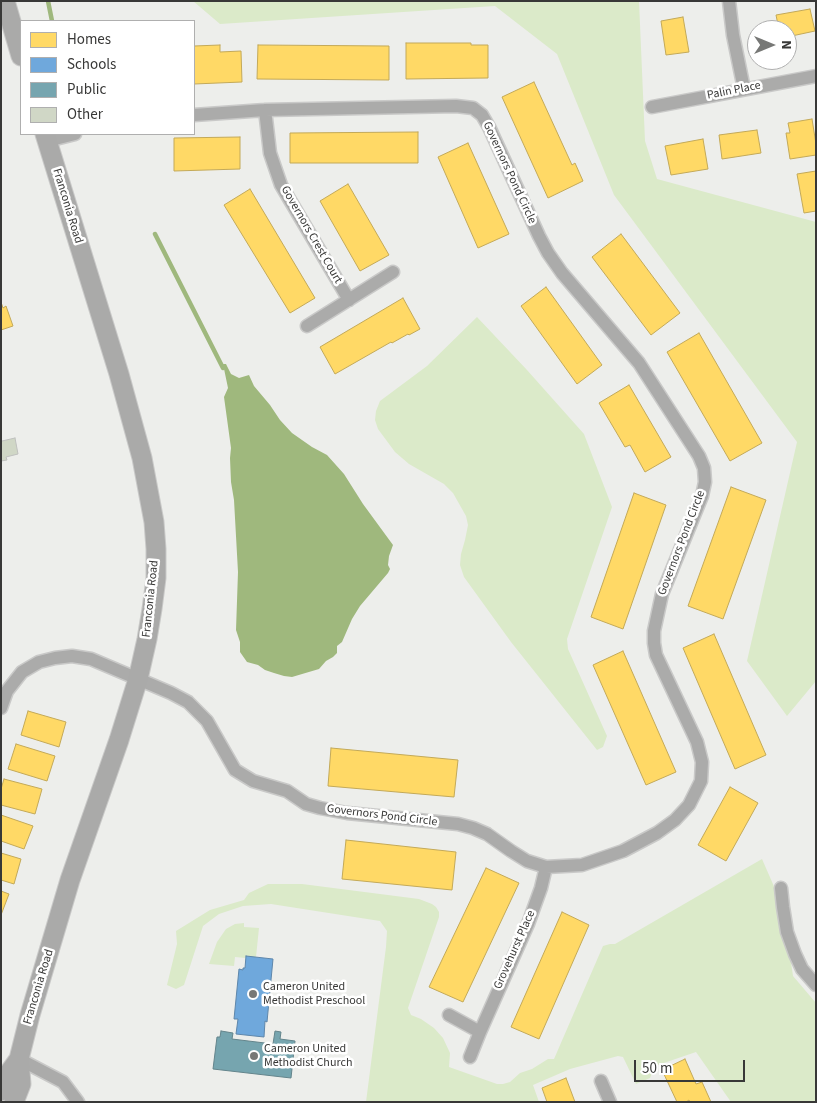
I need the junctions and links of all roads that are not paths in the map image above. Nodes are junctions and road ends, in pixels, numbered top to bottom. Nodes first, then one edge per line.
1 (5, 1) edge
2 (729, 1) edge
3 (20, 53) edge
4 (816, 76) edge
5 (744, 89) junction
6 (652, 107) dead end
7 (265, 110) junction
8 (195, 115) edge
9 (65, 135) edge
10 (46, 137) edge
11 (393, 272) dead end
12 (349, 300) junction
13 (307, 326) dead end
14 (138, 679) junction
15 (1, 708) edge
16 (546, 867) junction
17 (781, 888) dead end
18 (816, 985) edge
19 (449, 1015) dead end
20 (480, 1032) junction
21 (470, 1057) dead end
22 (19, 1060) junction
23 (601, 1081) dead end
24 (1, 1090) edge
25 (14, 1102) edge
26 (78, 1102) edge
27 (610, 1102) edge

1 - 3 main road
2 - 5 street
4 - 5 street, Palin Place
5 - 6 street, Palin Place
7 - 8 street, Governors Pond Circle
7 - 12 street, Governors Crest Court
7 - 16 street, Governors Pond Circle
9 - 10 street
10 - 14 main road, Franconia Road
11 - 12 street
12 - 13 street
14 - 15 street, Governors Pond Circle
14 - 16 street, Governors Pond Circle
14 - 22 main road, Franconia Road
16 - 20 street, Grovehurst Place
17 - 18 street
19 - 20 street
20 - 21 street, Grovehurst Place
22 - 24 main road, Franconia Road
22 - 25 main road, Franconia Road
22 - 26 street
23 - 27 street

